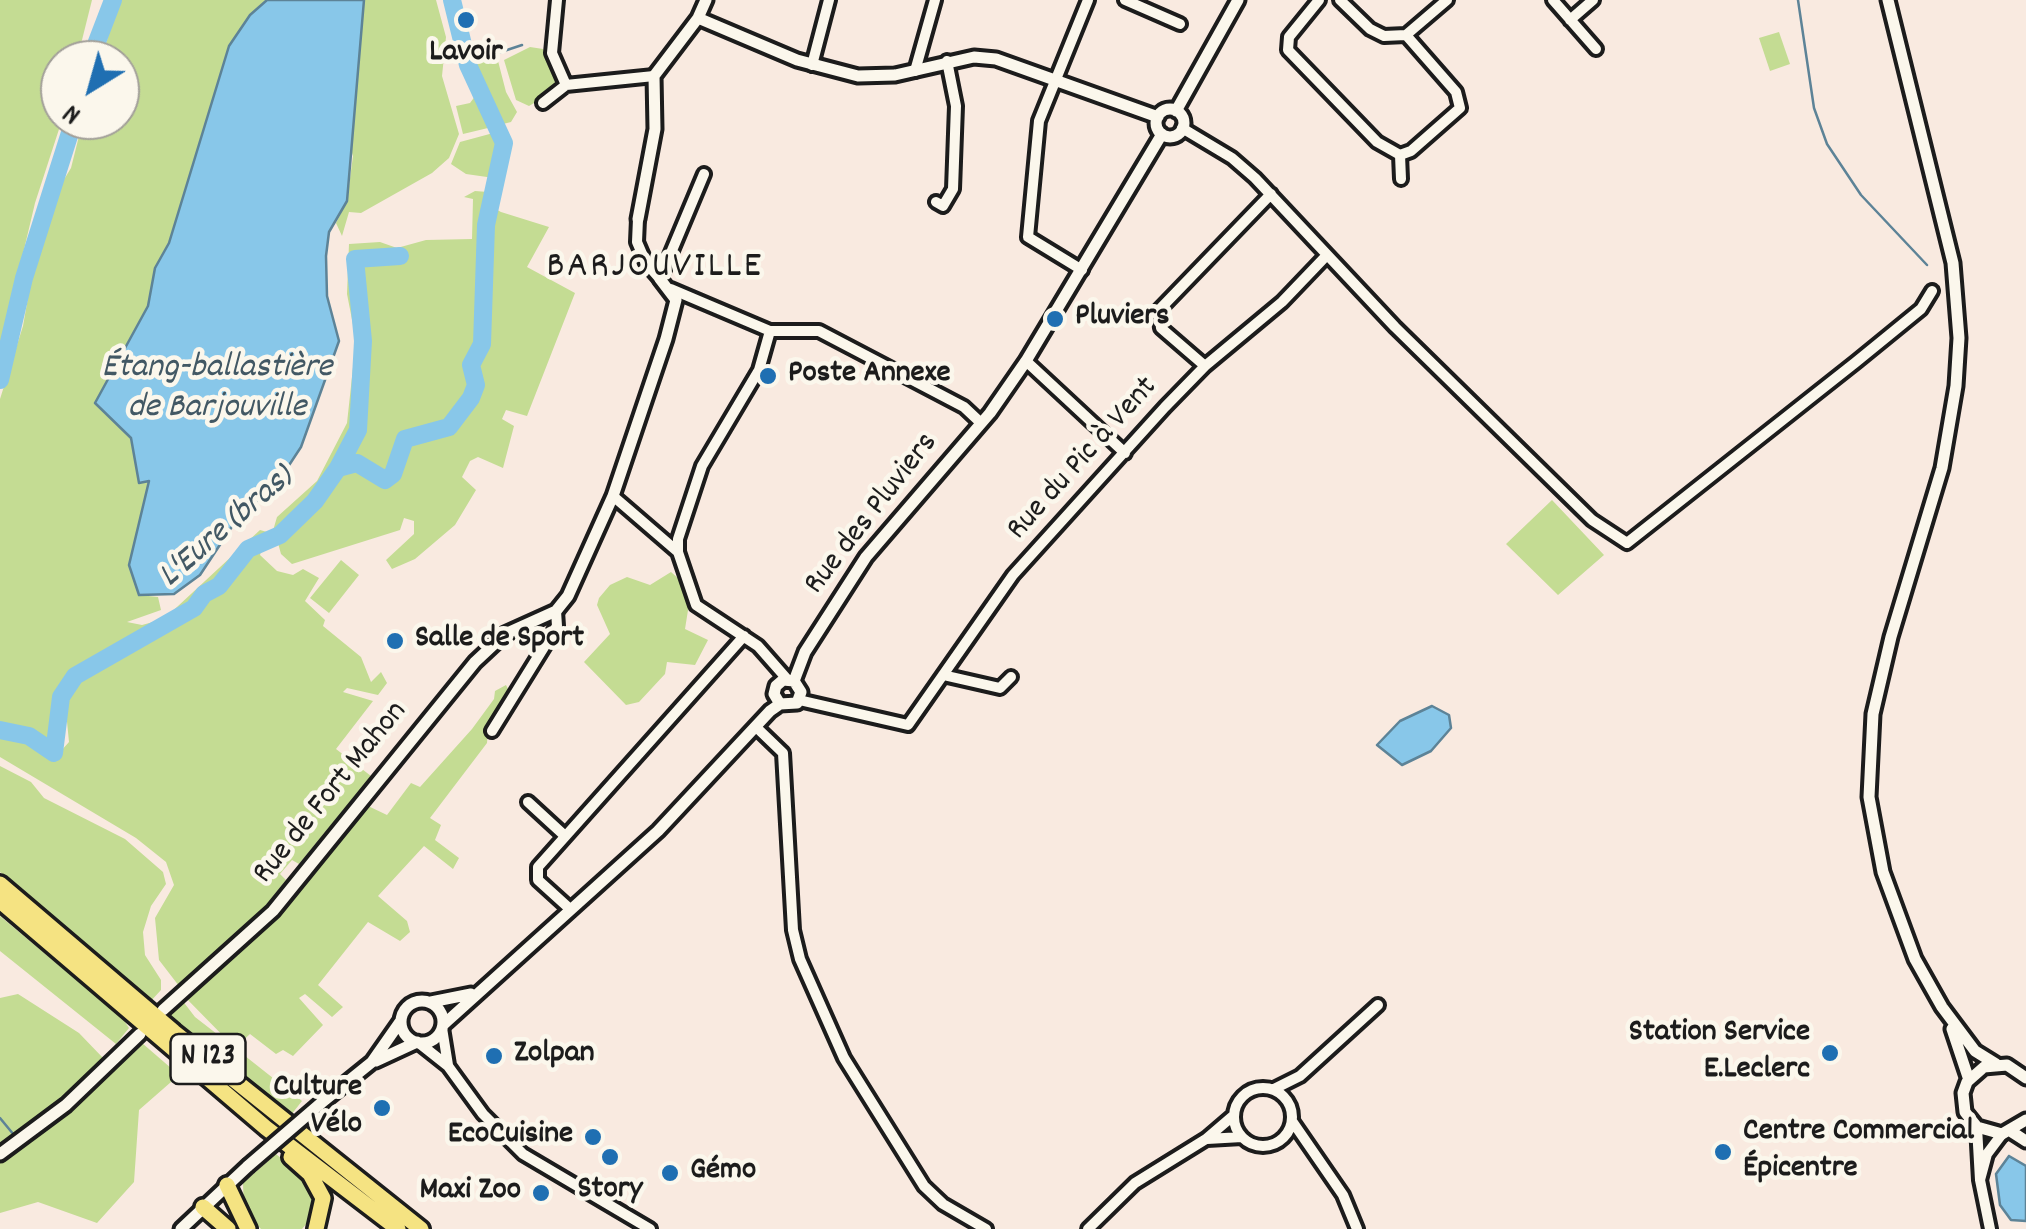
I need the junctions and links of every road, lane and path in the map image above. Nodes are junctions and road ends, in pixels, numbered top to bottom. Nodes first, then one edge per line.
1 (557, 0) edge
2 (706, 0) edge
3 (829, 0) edge
4 (934, 0) edge
5 (1088, 0) edge
6 (1124, 0) edge
7 (1238, 0) edge
8 (1319, 0) edge
9 (1340, 0) edge
10 (1447, 0) edge
11 (1553, 0) edge
12 (1593, 0) edge
13 (1888, 0) edge
14 (698, 18) junction
15 (1570, 20) junction
16 (1180, 24) dead end
17 (1406, 35) junction
18 (1596, 49) dead end
19 (946, 60) junction
20 (812, 65) junction
21 (915, 71) junction
22 (654, 76) junction
23 (563, 80) junction
24 (1055, 80) junction
25 (543, 103) dead end
26 (1176, 110) junction
27 (1158, 117) junction
28 (1182, 128) junction
29 (1162, 134) junction
30 (1400, 155) junction
31 (704, 174) dead end
32 (1401, 179) dead end
33 (1272, 194) junction
34 (936, 202) dead end
35 (638, 219) joint
36 (1327, 255) junction
37 (1082, 270) junction
38 (660, 279) junction
39 (671, 289) junction
40 (1932, 292) dead end
41 (770, 330) junction
42 (1026, 361) junction
43 (1205, 366) junction
44 (981, 422) junction
45 (1125, 453) junction
46 (613, 496) junction
47 (678, 552) junction
48 (556, 612) junction
49 (744, 636) junction
50 (942, 676) junction
51 (1011, 677) dead end
52 (791, 680) junction
53 (799, 700) junction
54 (780, 704) junction
55 (756, 727) junction
56 (492, 731) dead end
57 (528, 802) dead end
58 (565, 836) junction
59 (0, 884) edge
60 (0, 902) edge
61 (570, 909) junction
62 (480, 990) junction
63 (430, 1002) junction
64 (1378, 1005) dead end
65 (1942, 1007) junction
66 (163, 1010) dead end
67 (401, 1019) junction
68 (443, 1027) junction
69 (140, 1034) dead end
70 (418, 1042) junction
71 (372, 1062) junction
72 (1996, 1064) junction
73 (448, 1066) junction
74 (1300, 1076) junction
75 (2026, 1078) edge
76 (1969, 1080) junction
77 (1274, 1090) junction
78 (1290, 1105) junction
79 (1234, 1115) junction
80 (2026, 1120) edge
81 (1292, 1121) junction
82 (1977, 1127) junction
83 (266, 1128) junction
84 (2007, 1133) junction
85 (1242, 1137) junction
86 (1206, 1139) junction
87 (1279, 1141) junction
88 (2026, 1141) edge
89 (1310, 1153) junction
90 (0, 1154) edge
91 (1980, 1180) junction
92 (227, 1185) junction
93 (204, 1207) junction
94 (180, 1229) edge
95 (228, 1229) edge
96 (248, 1229) edge
97 (316, 1229) edge
98 (398, 1229) edge
99 (421, 1229) edge
100 (650, 1229) edge
101 (986, 1229) edge
102 (1088, 1229) edge
103 (1357, 1229) edge
104 (1990, 1229) edge

1 - 23 street
2 - 14 street
3 - 20 street
4 - 21 street
5 - 24 street
6 - 16 street
7 - 26 street
8 - 30 street
9 - 17 street
10 - 17 street
11 - 15 street
12 - 15 street
13 - 65 street
14 - 20 street
14 - 22 street
15 - 18 street
17 - 30 street
19 - 21 street
19 - 24 street
19 - 34 street
20 - 21 street
22 - 23 street
22 - 35 street
23 - 25 street
24 - 27 street
24 - 37 street
26 - 27 street
26 - 28 street
27 - 29 street
28 - 29 street
28 - 33 street
29 - 37 street, Rue des Pluviers
30 - 32 street
31 - 38 street
33 - 36 street
33 - 43 street
35 - 38 street
36 - 40 street
36 - 43 street, Rue du Pic à Vent
37 - 42 street, Rue des Pluviers
38 - 39 street
39 - 41 street
39 - 46 street
41 - 44 street
41 - 47 street
42 - 44 street, Rue des Pluviers
42 - 45 street
43 - 45 street, Rue du Pic à Vent
44 - 52 street, Rue des Pluviers
45 - 50 street, Rue du Pic à Vent
46 - 47 street
46 - 48 street
47 - 49 street
48 - 56 street
48 - 66 street, Rue de Fort Mahon
49 - 52 street
49 - 58 street
50 - 51 street
50 - 53 street, Rue du Pic à Vent
52 - 53 street
52 - 54 street
53 - 54 street
54 - 55 street
55 - 61 street
55 - 101 street
57 - 58 street
58 - 61 street
59 - 99 main road, N 123
60 - 83 main road, N 123
61 - 62 street
62 - 63 street
62 - 68 street
63 - 67 street
63 - 68 street
64 - 74 street
65 - 72 street
65 - 76 street
67 - 70 street
67 - 71 street
68 - 70 street
68 - 73 street
69 - 90 street
70 - 71 street
70 - 73 street
71 - 92 street, bridge
72 - 75 street
72 - 76 street
73 - 100 street
74 - 77 street
74 - 78 street
76 - 82 street
77 - 78 street
77 - 79 street
78 - 81 street
79 - 85 street
79 - 86 street
80 - 84 street
81 - 87 street
81 - 89 street
82 - 84 street
82 - 91 street
83 - 97 main road
83 - 98 main road, N 123
84 - 88 street
84 - 91 street
85 - 86 street
85 - 87 street
86 - 102 street
87 - 89 street
89 - 103 street
91 - 104 street
92 - 93 street
92 - 96 main road
93 - 94 street
93 - 95 main road

